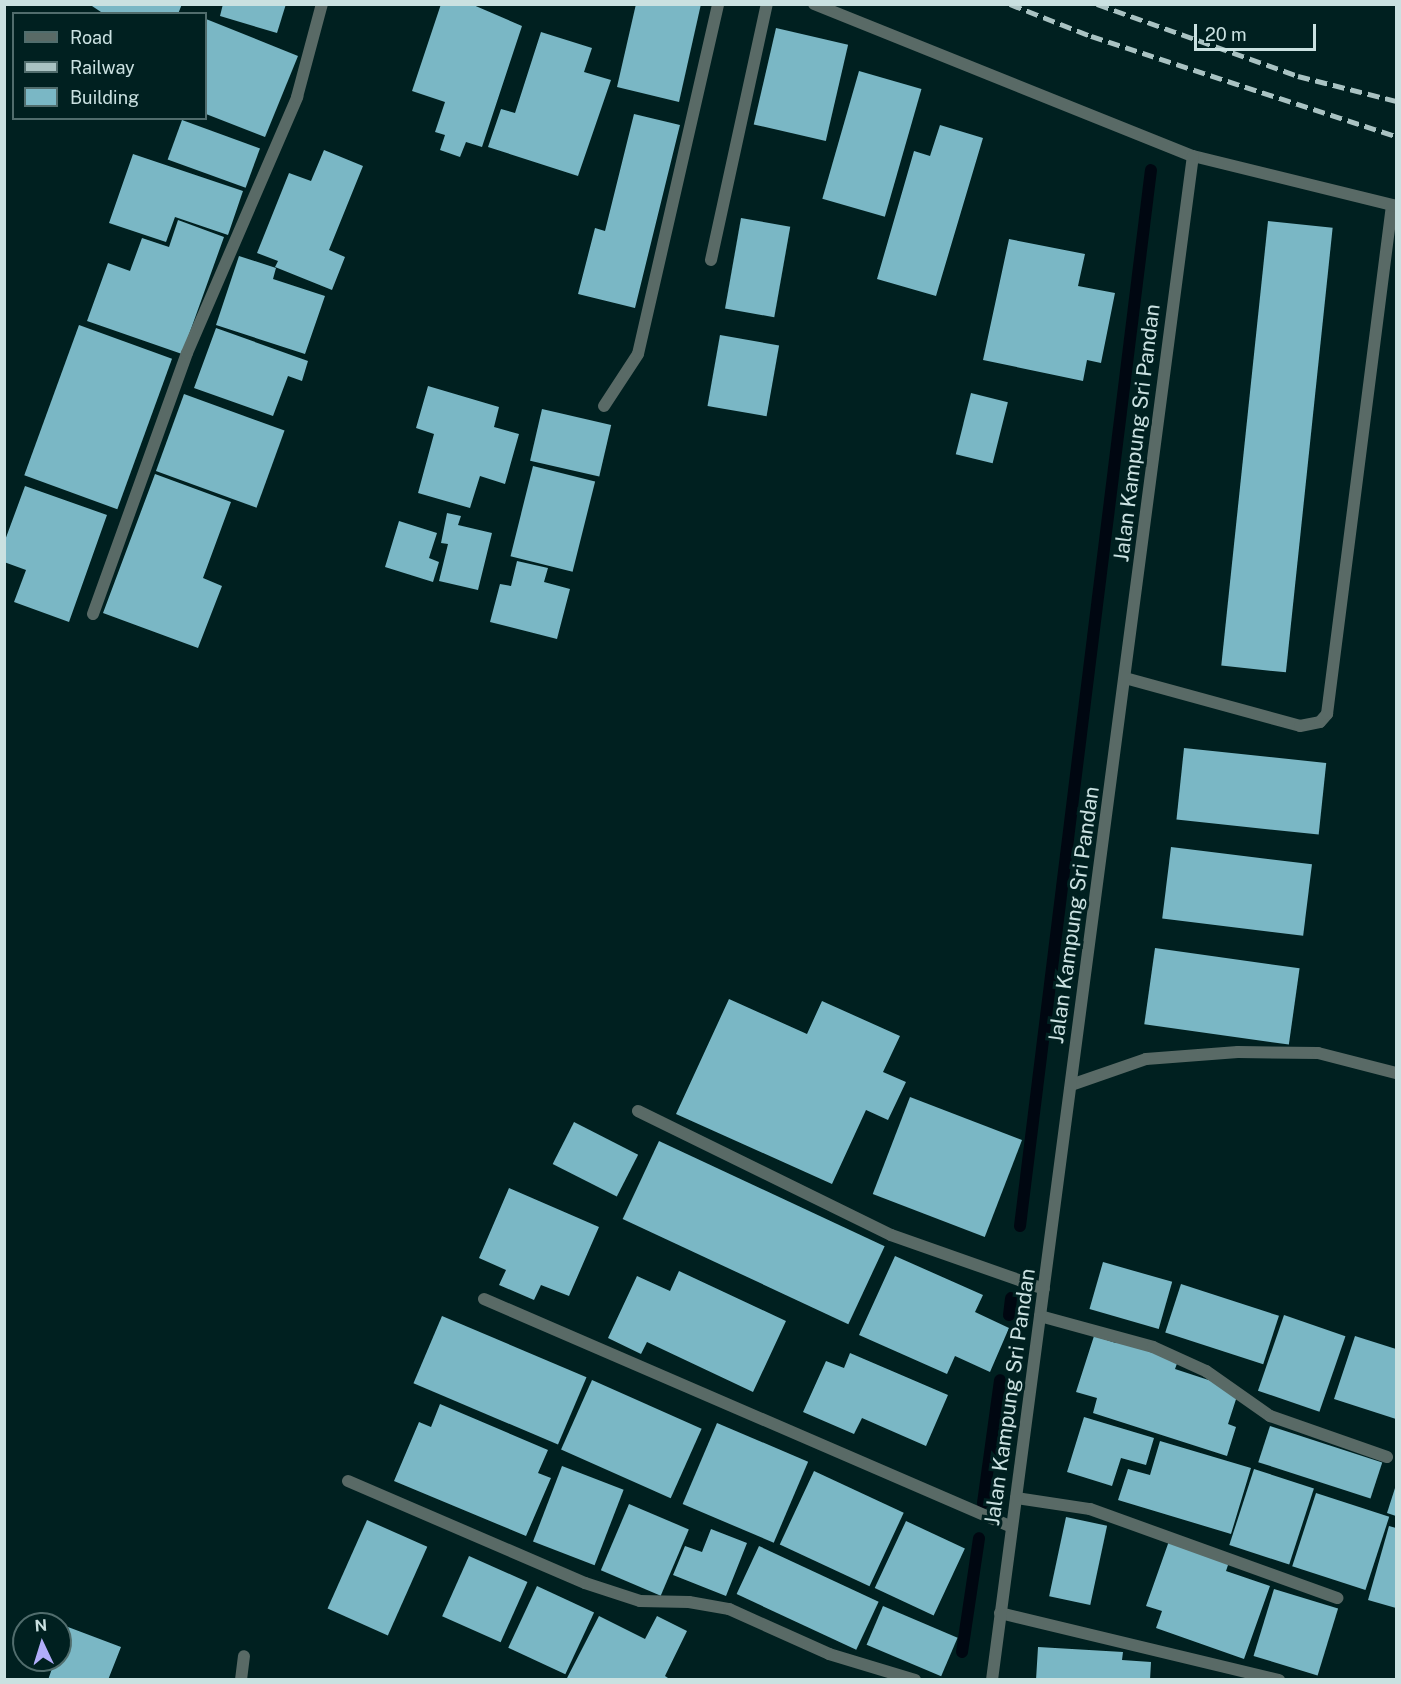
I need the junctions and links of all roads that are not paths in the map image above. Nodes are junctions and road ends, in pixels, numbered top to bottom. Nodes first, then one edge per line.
1 (322, 4) edge
2 (718, 4) edge
3 (767, 4) edge
4 (814, 4) edge
5 (1193, 156) junction
6 (1394, 205) edge
7 (711, 260) dead end
8 (604, 405) dead end
9 (93, 614) dead end
10 (1125, 678) junction
11 (1396, 1073) edge
12 (1071, 1086) junction
13 (638, 1111) dead end
14 (1044, 1289) junction
15 (484, 1299) dead end
16 (1040, 1316) junction
17 (1388, 1457) dead end
18 (348, 1481) dead end
19 (1016, 1498) junction
20 (1012, 1527) junction
21 (1337, 1598) dead end
22 (1000, 1613) junction
23 (243, 1656) dead end
24 (242, 1680) edge
25 (915, 1680) edge
26 (992, 1680) edge
27 (1279, 1680) edge

1 - 9 street
2 - 8 street
3 - 7 street
4 - 5 street
5 - 6 street
5 - 10 street, Jalan Kampung Sri Pandan
6 - 10 street
10 - 12 street, Jalan Kampung Sri Pandan
11 - 12 street
12 - 14 street, Jalan Kampung Sri Pandan
13 - 14 street
14 - 16 street, Jalan Kampung Sri Pandan
15 - 20 street
16 - 17 street
16 - 19 street, Jalan Kampung Sri Pandan
18 - 25 street
19 - 20 street, Jalan Kampung Sri Pandan
19 - 21 street
20 - 22 street, Jalan Kampung Sri Pandan
22 - 26 street, Jalan Kampung Sri Pandan
22 - 27 street
23 - 24 street

